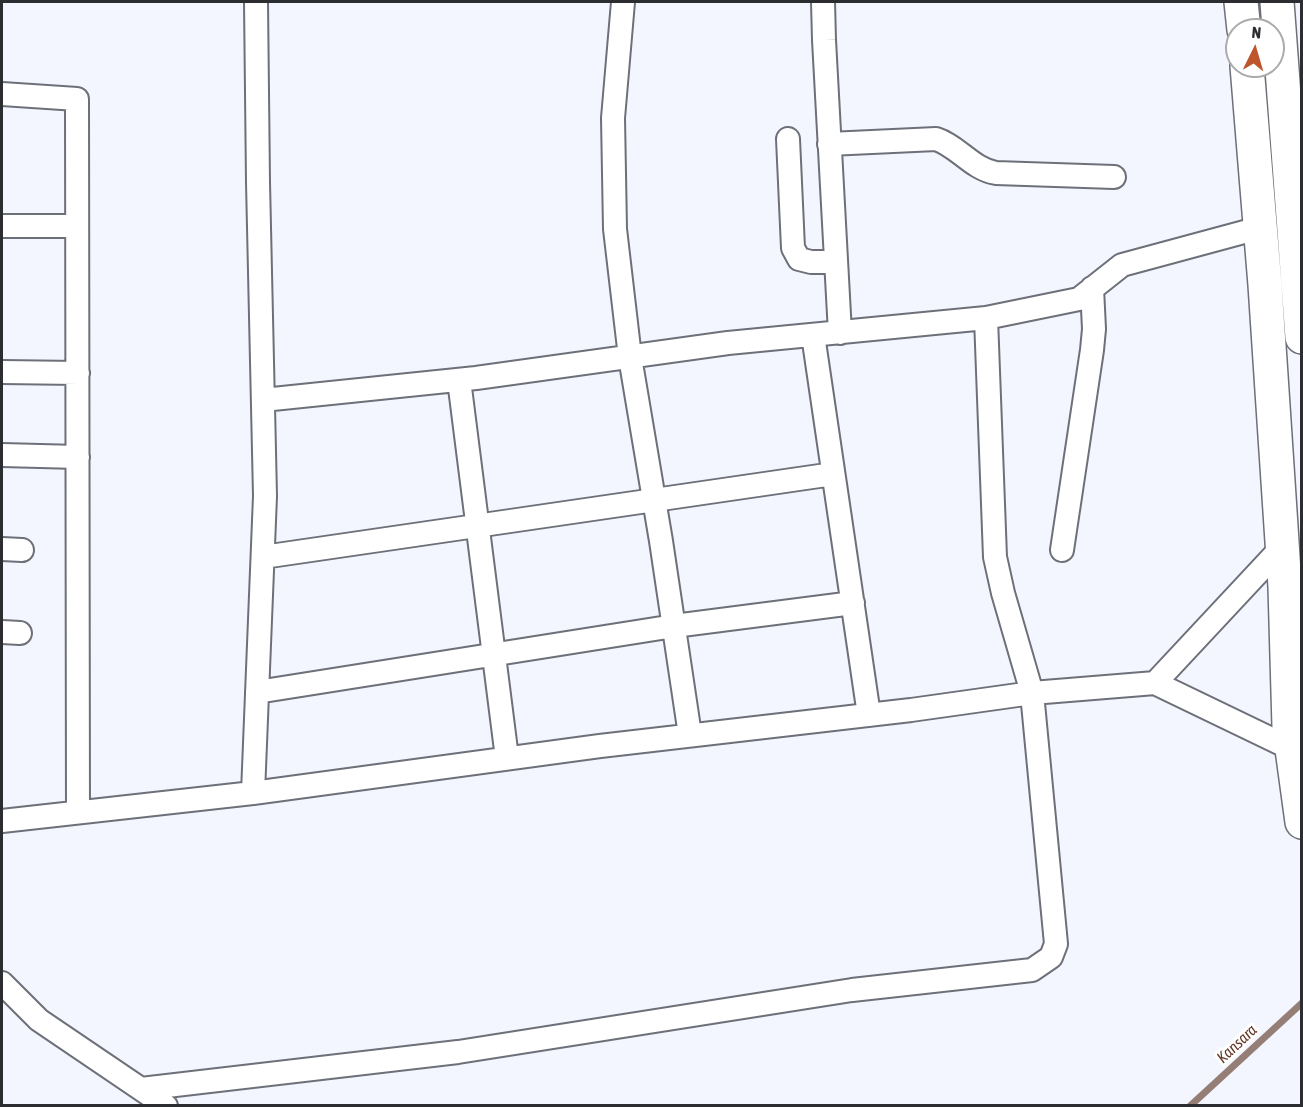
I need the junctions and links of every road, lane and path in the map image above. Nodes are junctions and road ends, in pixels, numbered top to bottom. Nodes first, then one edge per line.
1 (256, 2) edge
2 (623, 2) edge
3 (824, 2) edge
4 (1242, 2) edge
5 (1276, 2) edge
6 (1243, 18) edge
7 (1291, 46) edge
8 (1248, 78) edge
9 (2, 94) edge
10 (1294, 132) edge
11 (788, 139) dead end
12 (829, 144) junction
13 (1114, 177) dead end
14 (1297, 211) edge
15 (77, 225) junction
16 (2, 226) edge
17 (1260, 228) junction
18 (836, 262) junction
19 (1300, 282) edge
20 (1265, 285) junction
21 (1092, 288) junction
22 (986, 318) junction
23 (840, 333) junction
24 (813, 335) junction
25 (1302, 337) edge
26 (630, 357) junction
27 (2, 372) edge
28 (78, 373) junction
29 (459, 380) junction
30 (263, 400) junction
31 (2, 455) edge
32 (78, 457) junction
33 (833, 474) junction
34 (654, 499) junction
35 (478, 527) junction
36 (1282, 547) junction
37 (1062, 550) dead end
38 (263, 557) junction
39 (1293, 583) edge
40 (853, 603) junction
41 (674, 626) junction
42 (494, 655) junction
43 (1155, 682) junction
44 (257, 692) junction
45 (1032, 693) junction
46 (869, 715) junction
47 (690, 735) junction
48 (1292, 749) junction
49 (507, 758) junction
50 (253, 793) junction
51 (78, 812) junction
52 (2, 821) edge
53 (1302, 822) edge
54 (2, 983) edge
55 (141, 1089) junction
56 (166, 1106) edge

1 - 30 street
2 - 26 street
3 - 12 street
4 - 6 street
5 - 7 street
7 - 10 street
8 - 17 street
9 - 15 street
10 - 14 street
11 - 18 street
12 - 13 street
12 - 18 street
14 - 19 street
15 - 16 street
15 - 28 street
17 - 20 street
17 - 21 street
18 - 23 street
19 - 20 street
19 - 25 street
20 - 36 street
21 - 22 street
21 - 37 street
22 - 23 street
22 - 45 street
23 - 24 street
24 - 26 street
24 - 33 street
26 - 29 street
26 - 34 street
27 - 28 street
28 - 32 street
29 - 30 street
29 - 35 street
30 - 38 street
31 - 32 street
32 - 51 street
33 - 34 street
33 - 40 street
34 - 35 street
34 - 41 street
35 - 38 street
35 - 42 street
36 - 39 street
36 - 43 street
38 - 44 street
39 - 48 street
40 - 41 street
40 - 46 street
41 - 42 street
41 - 47 street
42 - 44 street
42 - 49 street
43 - 45 street
43 - 48 street
44 - 50 street
45 - 46 street
45 - 55 street
46 - 47 street
47 - 49 street
48 - 53 street
49 - 50 street
50 - 51 street
51 - 52 street
54 - 55 street
55 - 56 street

